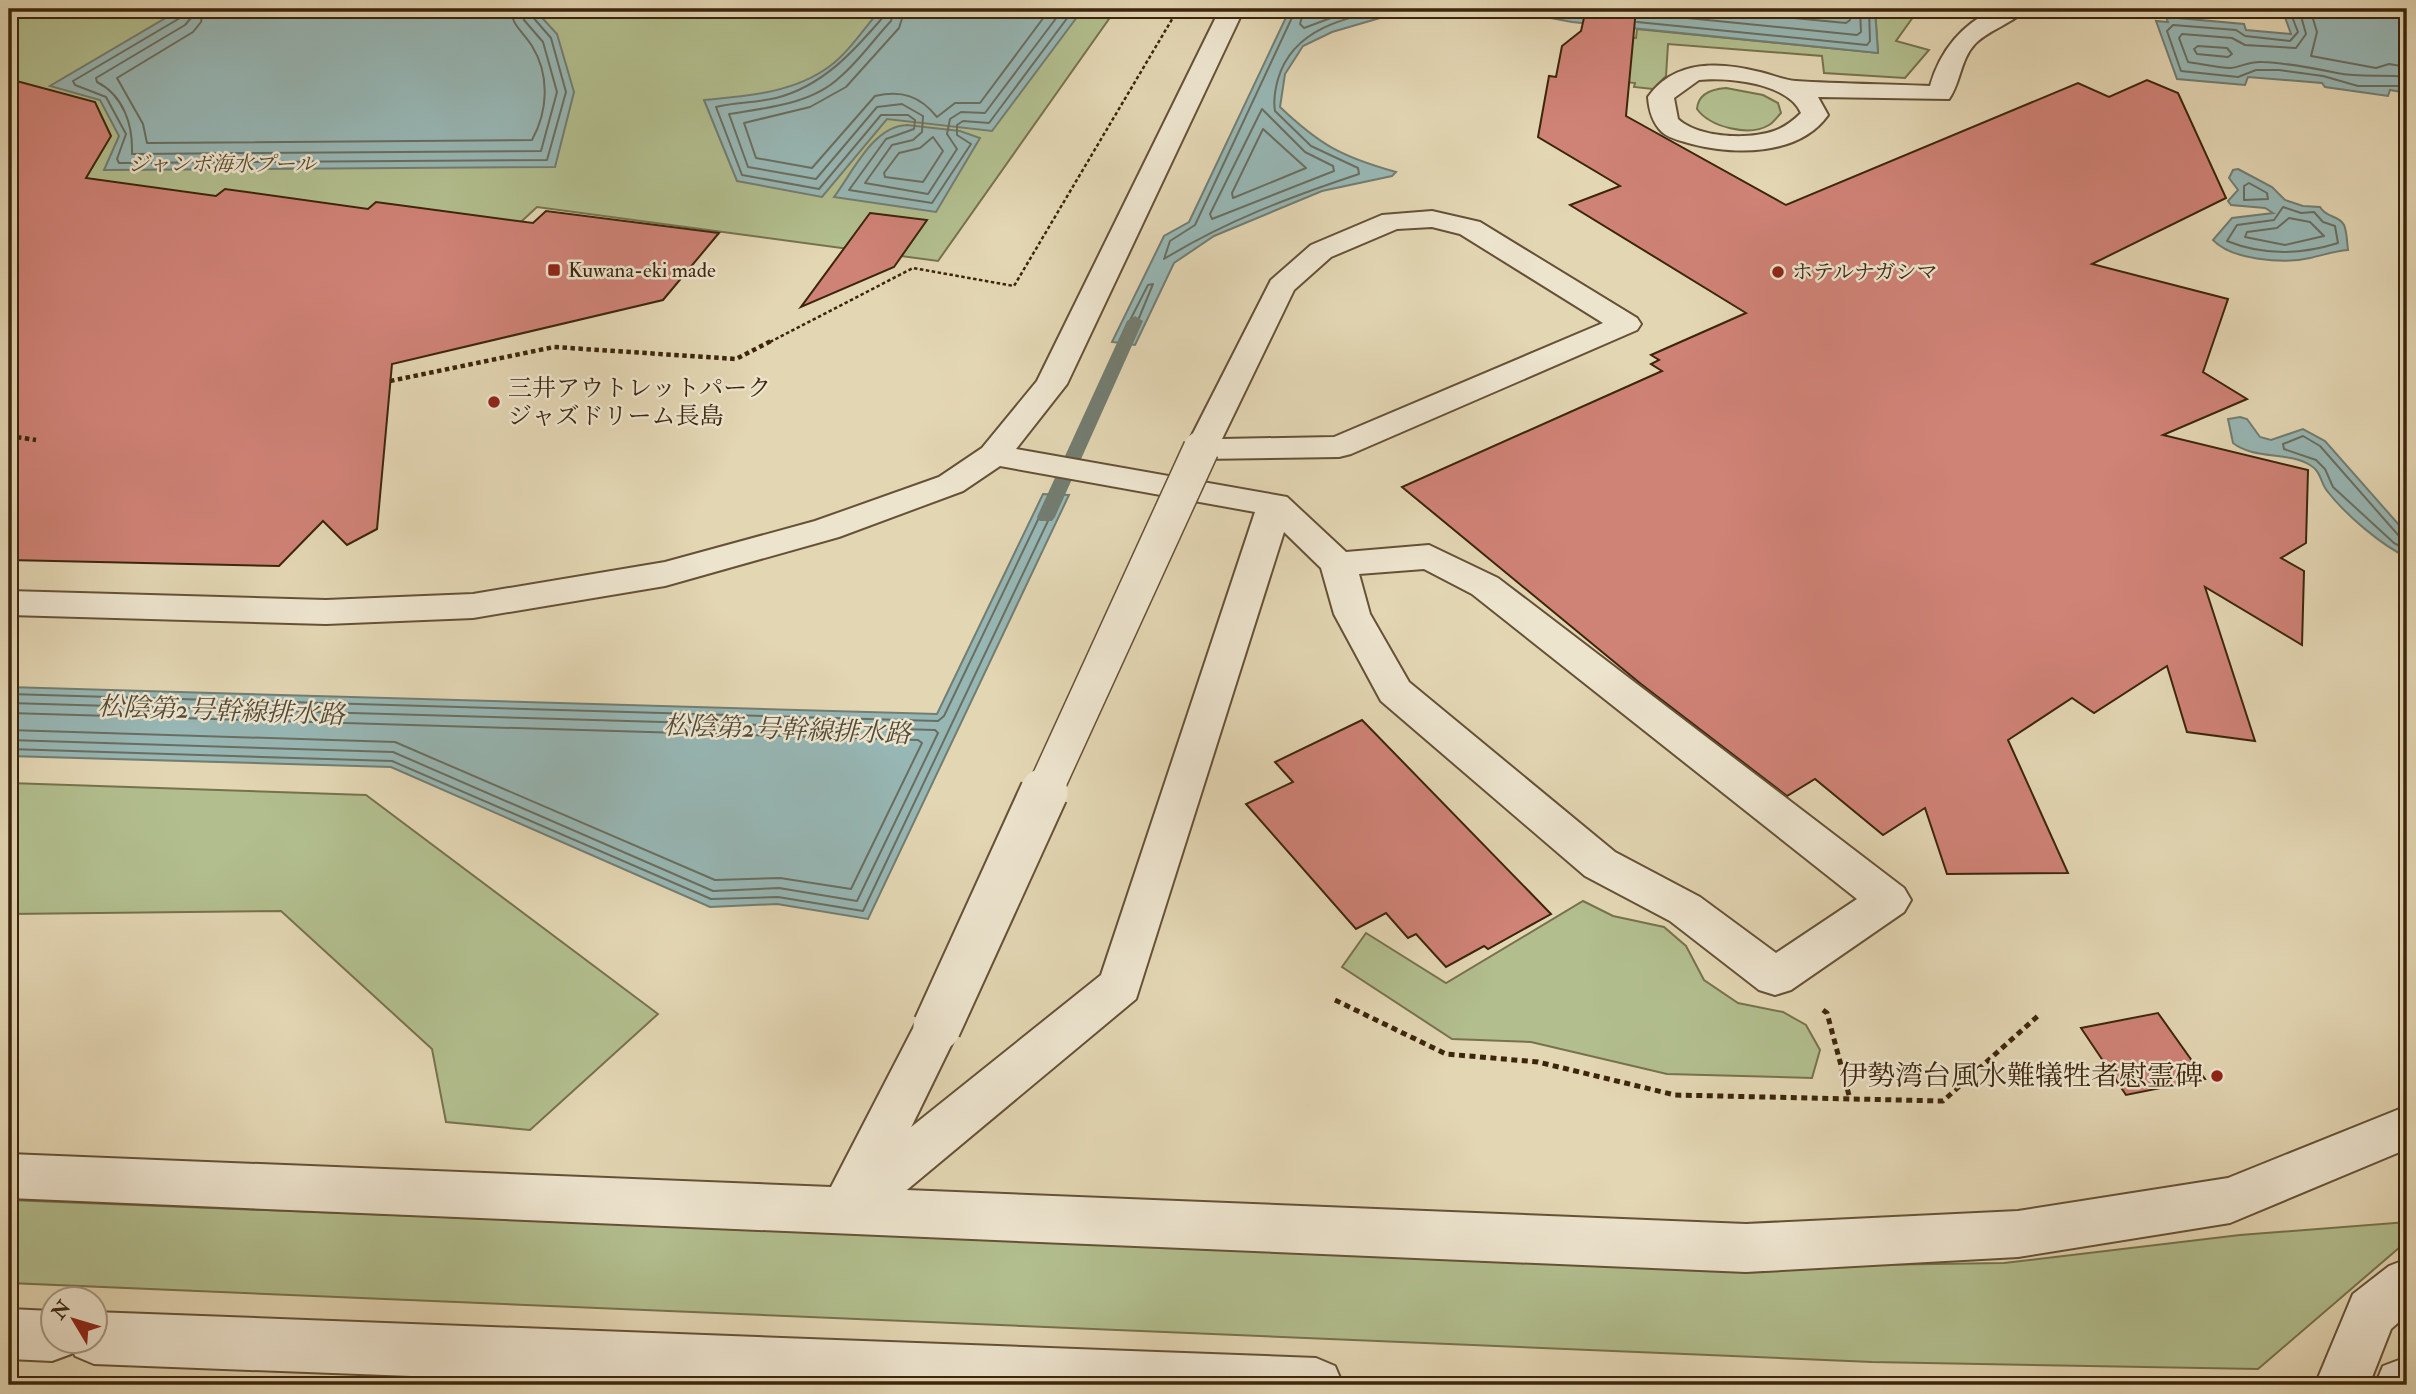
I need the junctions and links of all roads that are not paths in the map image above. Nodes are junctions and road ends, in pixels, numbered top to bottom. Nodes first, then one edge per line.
1 (1232, 9) edge
2 (2013, 9) edge
3 (1788, 88) junction
4 (1201, 449) junction
5 (994, 454) junction
6 (1275, 505) junction
7 (1338, 564) junction
8 (9, 603) edge
9 (2407, 1126) edge
10 (9, 1175) edge
11 (845, 1211) junction
12 (2407, 1283) edge
13 (9, 1334) edge
14 (38, 1335) edge
15 (108, 1339) edge
16 (2407, 1383) edge
17 (1316, 1385) edge
18 (2342, 1385) edge
19 (2402, 1385) edge

1 - 5 street
2 - 3 street
3 - 3 street
4 - 4 street
4 - 11 street, bridge
5 - 6 street
5 - 8 street
6 - 7 street
6 - 11 street
7 - 7 street
9 - 11 street
10 - 11 street
12 - 18 street
13 - 14 street
15 - 17 street
16 - 19 street

